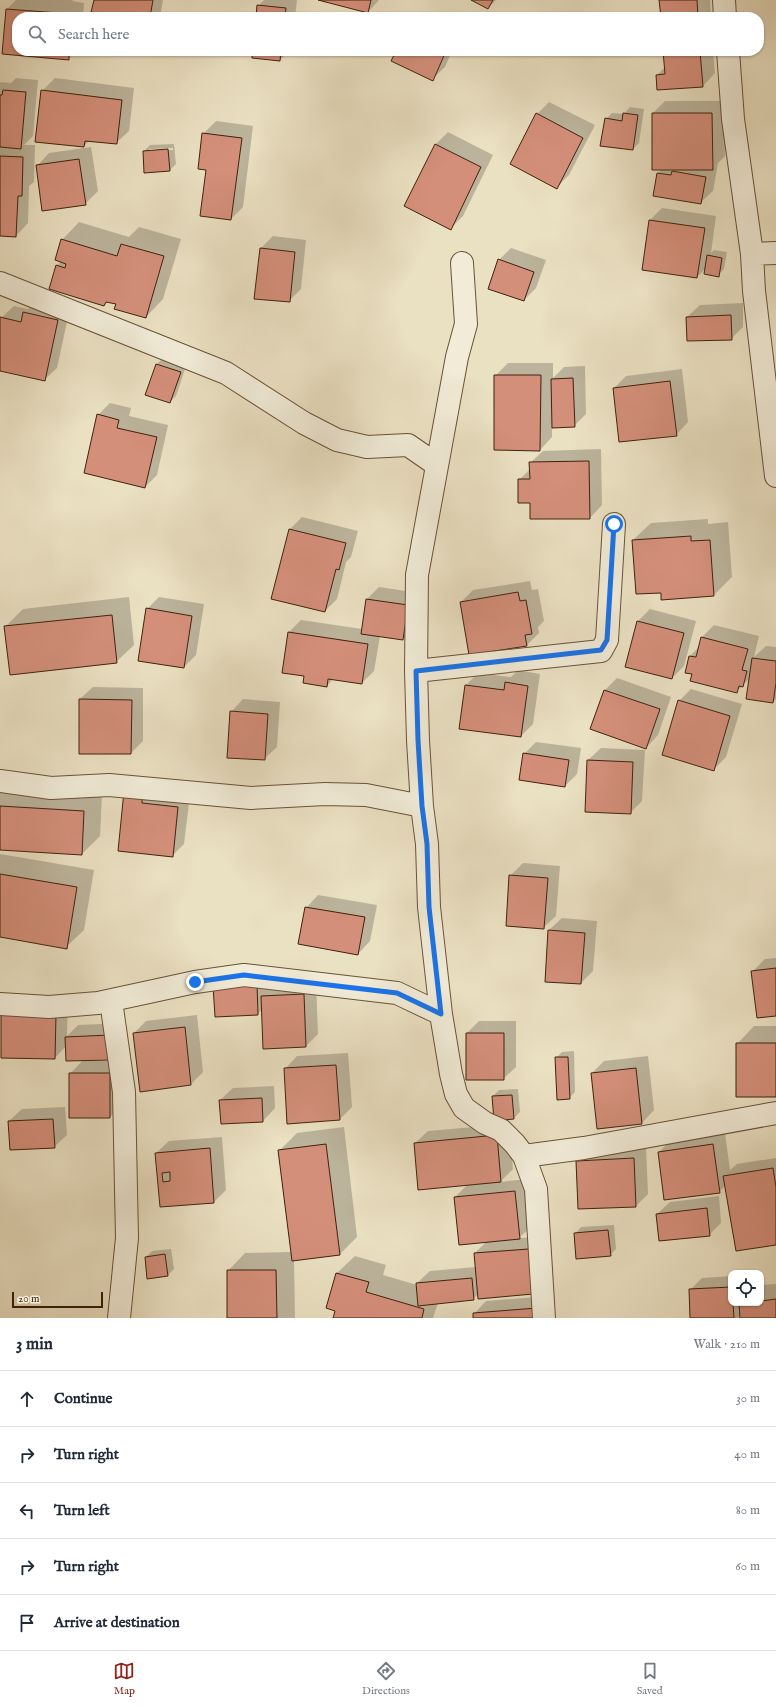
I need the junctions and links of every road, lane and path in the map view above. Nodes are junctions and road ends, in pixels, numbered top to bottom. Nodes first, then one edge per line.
1 (724, 0) edge
2 (725, 12) edge
3 (728, 56) edge
4 (776, 253) edge
5 (752, 254) junction
6 (462, 263) dead end
7 (0, 283) edge
8 (437, 465) junction
9 (776, 476) edge
10 (614, 524) dead end
11 (416, 671) junction
12 (0, 781) edge
13 (422, 806) junction
14 (111, 1000) junction
15 (0, 1004) edge
16 (441, 1014) junction
17 (776, 1113) edge
18 (524, 1156) junction
19 (119, 1318) edge
20 (544, 1318) edge

1 - 2 street
3 - 5 street
4 - 5 street
5 - 9 street
6 - 8 street
7 - 8 street
8 - 11 street
10 - 11 street
11 - 13 street
12 - 13 street
13 - 16 street
14 - 15 street
14 - 16 street
14 - 19 street
16 - 18 street
17 - 18 street
18 - 20 street

